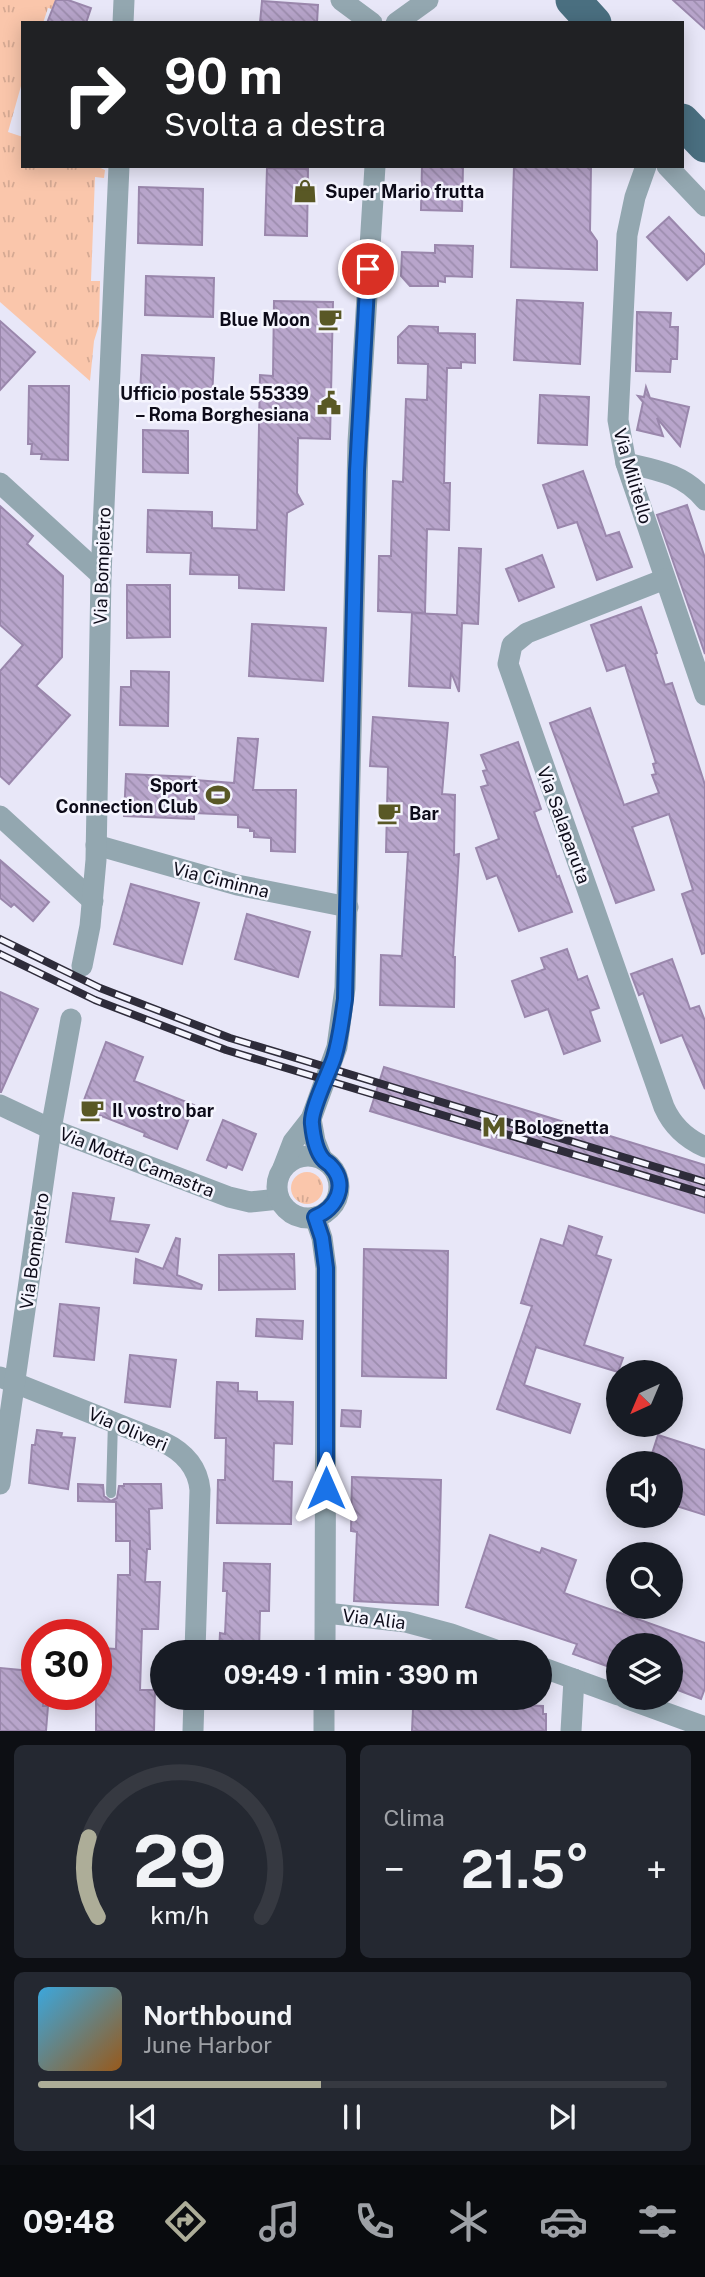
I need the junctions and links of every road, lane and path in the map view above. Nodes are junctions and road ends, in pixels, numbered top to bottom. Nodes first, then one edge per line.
1 (124, 0) edge
2 (341, 0) edge
3 (428, 0) edge
4 (573, 0) edge
5 (123, 21) edge
6 (369, 21) edge
7 (400, 21) edge
8 (592, 21) edge
9 (120, 168) edge
10 (375, 168) edge
11 (645, 168) edge
12 (669, 168) edge
13 (705, 206) edge
14 (626, 463) junction
15 (0, 483) edge
16 (705, 500) edge
17 (101, 575) junction
18 (665, 579) junction
19 (705, 695) edge
20 (0, 816) edge
21 (96, 845) junction
22 (93, 901) junction
23 (348, 906) junction
24 (82, 966) dead end
25 (72, 1019) dead end
26 (0, 1105) edge
27 (311, 1119) junction
28 (51, 1129) junction
29 (705, 1147) edge
30 (322, 1159) junction
31 (283, 1168) junction
32 (279, 1199) junction
33 (315, 1217) junction
34 (8, 1380) edge
35 (113, 1422) junction
36 (0, 1485) edge
37 (111, 1493) dead end
38 (326, 1613) junction
39 (195, 1640) edge
40 (325, 1640) edge
41 (464, 1640) edge
42 (552, 1671) edge
43 (573, 1679) junction
44 (606, 1691) edge
45 (194, 1710) edge
46 (324, 1710) edge
47 (658, 1710) edge
48 (705, 1727) edge
49 (193, 1731) edge
50 (324, 1731) edge
51 (571, 1731) edge

1 - 5 street
2 - 6 street
3 - 7 street
4 - 8 main road
9 - 17 street, Via Bompietro
10 - 23 street
11 - 14 street, Via Militello
12 - 13 street
14 - 16 street
14 - 18 street, Via Militello
15 - 17 street
17 - 21 street, Via Bompietro
18 - 19 street, Via Militello
18 - 29 street, Via Salaparuta
20 - 22 street
21 - 22 street, Via Bompietro
21 - 23 street, Via Ciminna
22 - 24 street, Via Bompietro
23 - 27 street
25 - 28 street, Via Bompietro
26 - 28 street, Via Motta Camastra
27 - 30 street
27 - 31 street
28 - 32 street, Via Motta Camastra
28 - 34 street, Via Bompietro
30 - 31 street
30 - 33 street
31 - 32 street
32 - 33 street
33 - 38 street
34 - 35 street, Via Oliveri
34 - 36 street, Via Bompietro
35 - 37 lane
35 - 39 street, Via Oliveri
38 - 40 street
38 - 41 street, Via Alia
42 - 43 street
43 - 44 street
43 - 51 street
45 - 49 street
46 - 50 street
47 - 48 street

